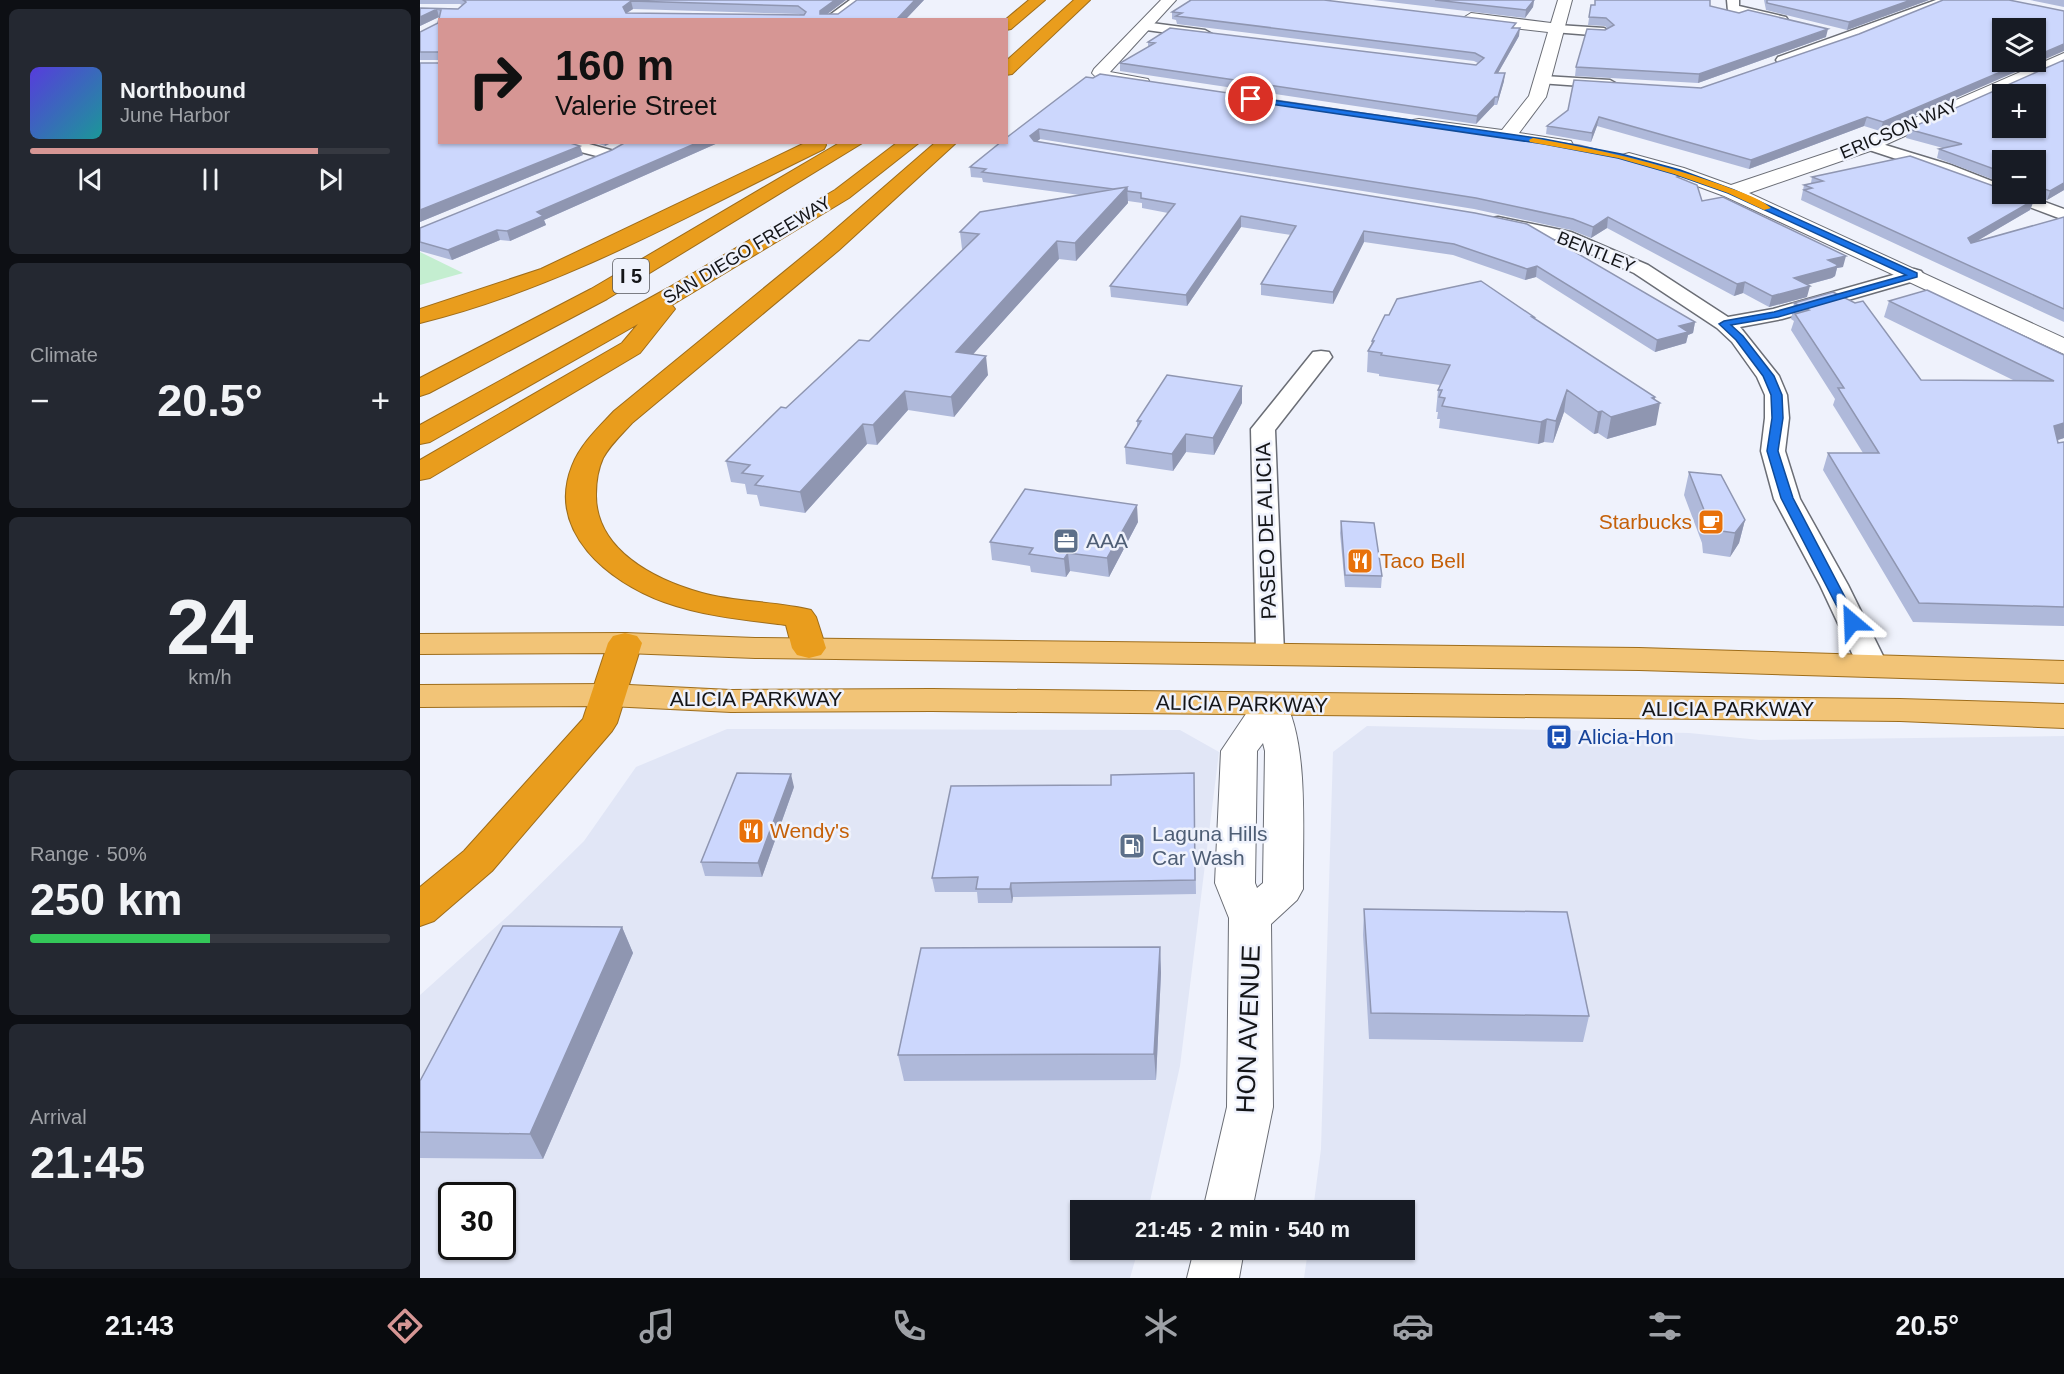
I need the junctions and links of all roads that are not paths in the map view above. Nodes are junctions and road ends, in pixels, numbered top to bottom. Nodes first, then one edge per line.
1 (858, 0) edge
2 (1038, 0) edge
3 (1083, 0) edge
4 (1169, 0) edge
5 (1565, 0) edge
6 (1948, 0) edge
7 (1733, 4) edge
8 (1455, 16) edge
9 (832, 18) edge
10 (1008, 24) edge
11 (1797, 24) edge
12 (1144, 26) junction
13 (1558, 29) junction
14 (1605, 32) edge
15 (1829, 32) edge
16 (1215, 35) edge
17 (1851, 37) junction
18 (2064, 58) edge
19 (1775, 63) edge
20 (1008, 68) edge
21 (1544, 80) junction
22 (1620, 85) edge
23 (1158, 86) edge
24 (1402, 121) edge
25 (1507, 136) junction
26 (568, 144) edge
27 (820, 144) edge
28 (852, 144) edge
29 (908, 144) edge
30 (946, 144) edge
31 (1869, 145) junction
32 (626, 146) edge
33 (1578, 147) edge
34 (608, 154) junction
35 (1608, 154) edge
36 (586, 163) edge
37 (1992, 187) edge
38 (1731, 192) junction
39 (2040, 204) edge
40 (2060, 210) edge
41 (1474, 216) edge
42 (1914, 275) junction
43 (676, 293) junction
44 (420, 316) edge
45 (1724, 324) junction
46 (2064, 347) edge
47 (1321, 357) dead end
48 (420, 388) edge
49 (420, 436) edge
50 (420, 472) edge
51 (420, 644) edge
52 (625, 644) junction
53 (809, 648) junction
54 (1270, 653) junction
55 (1873, 666) junction
56 (2064, 672) edge
57 (2064, 690) edge
58 (609, 695) junction
59 (420, 696) edge
60 (1270, 704) junction
61 (1527, 708) junction
62 (1953, 712) junction
63 (2064, 716) edge
64 (420, 910) edge
65 (1229, 1200) edge
66 (1217, 1260) edge
67 (1213, 1278) edge

1 - 9 street
2 - 10 highway
3 - 20 highway
4 - 12 street
5 - 13 street
6 - 17 street
7 - 11 street
8 - 13 street
12 - 16 street
12 - 23 street
13 - 14 street
13 - 21 street
15 - 17 street
17 - 19 street
18 - 31 street, ERICSON WAY
21 - 22 street
21 - 25 street
24 - 25 street
25 - 33 street
26 - 34 street
27 - 44 highway
28 - 48 highway, SAN DIEGO FREEWAY / I 5
29 - 43 highway, SAN DIEGO FREEWAY / I 5
30 - 53 highway
31 - 37 street
31 - 38 street, ERICSON WAY
32 - 34 street
34 - 36 street
35 - 38 street
38 - 42 street
39 - 40 street
41 - 45 street, BENTLEY
42 - 45 street
42 - 46 street
43 - 49 highway, SAN DIEGO FREEWAY / I 5
43 - 50 highway
45 - 55 street, BENTLEY
47 - 54 street, PASEO DE ALICIA
51 - 52 main road
52 - 53 main road
52 - 58 highway
53 - 54 main road
54 - 55 main road
54 - 60 main road
55 - 56 main road
55 - 61 main road
57 - 62 main road
58 - 59 main road, ALICIA PARKWAY
58 - 60 main road, ALICIA PARKWAY
58 - 64 highway
60 - 61 main road, ALICIA PARKWAY
60 - 65 street, HON AVENUE
61 - 62 main road, ALICIA PARKWAY
62 - 63 main road, ALICIA PARKWAY
66 - 67 street

